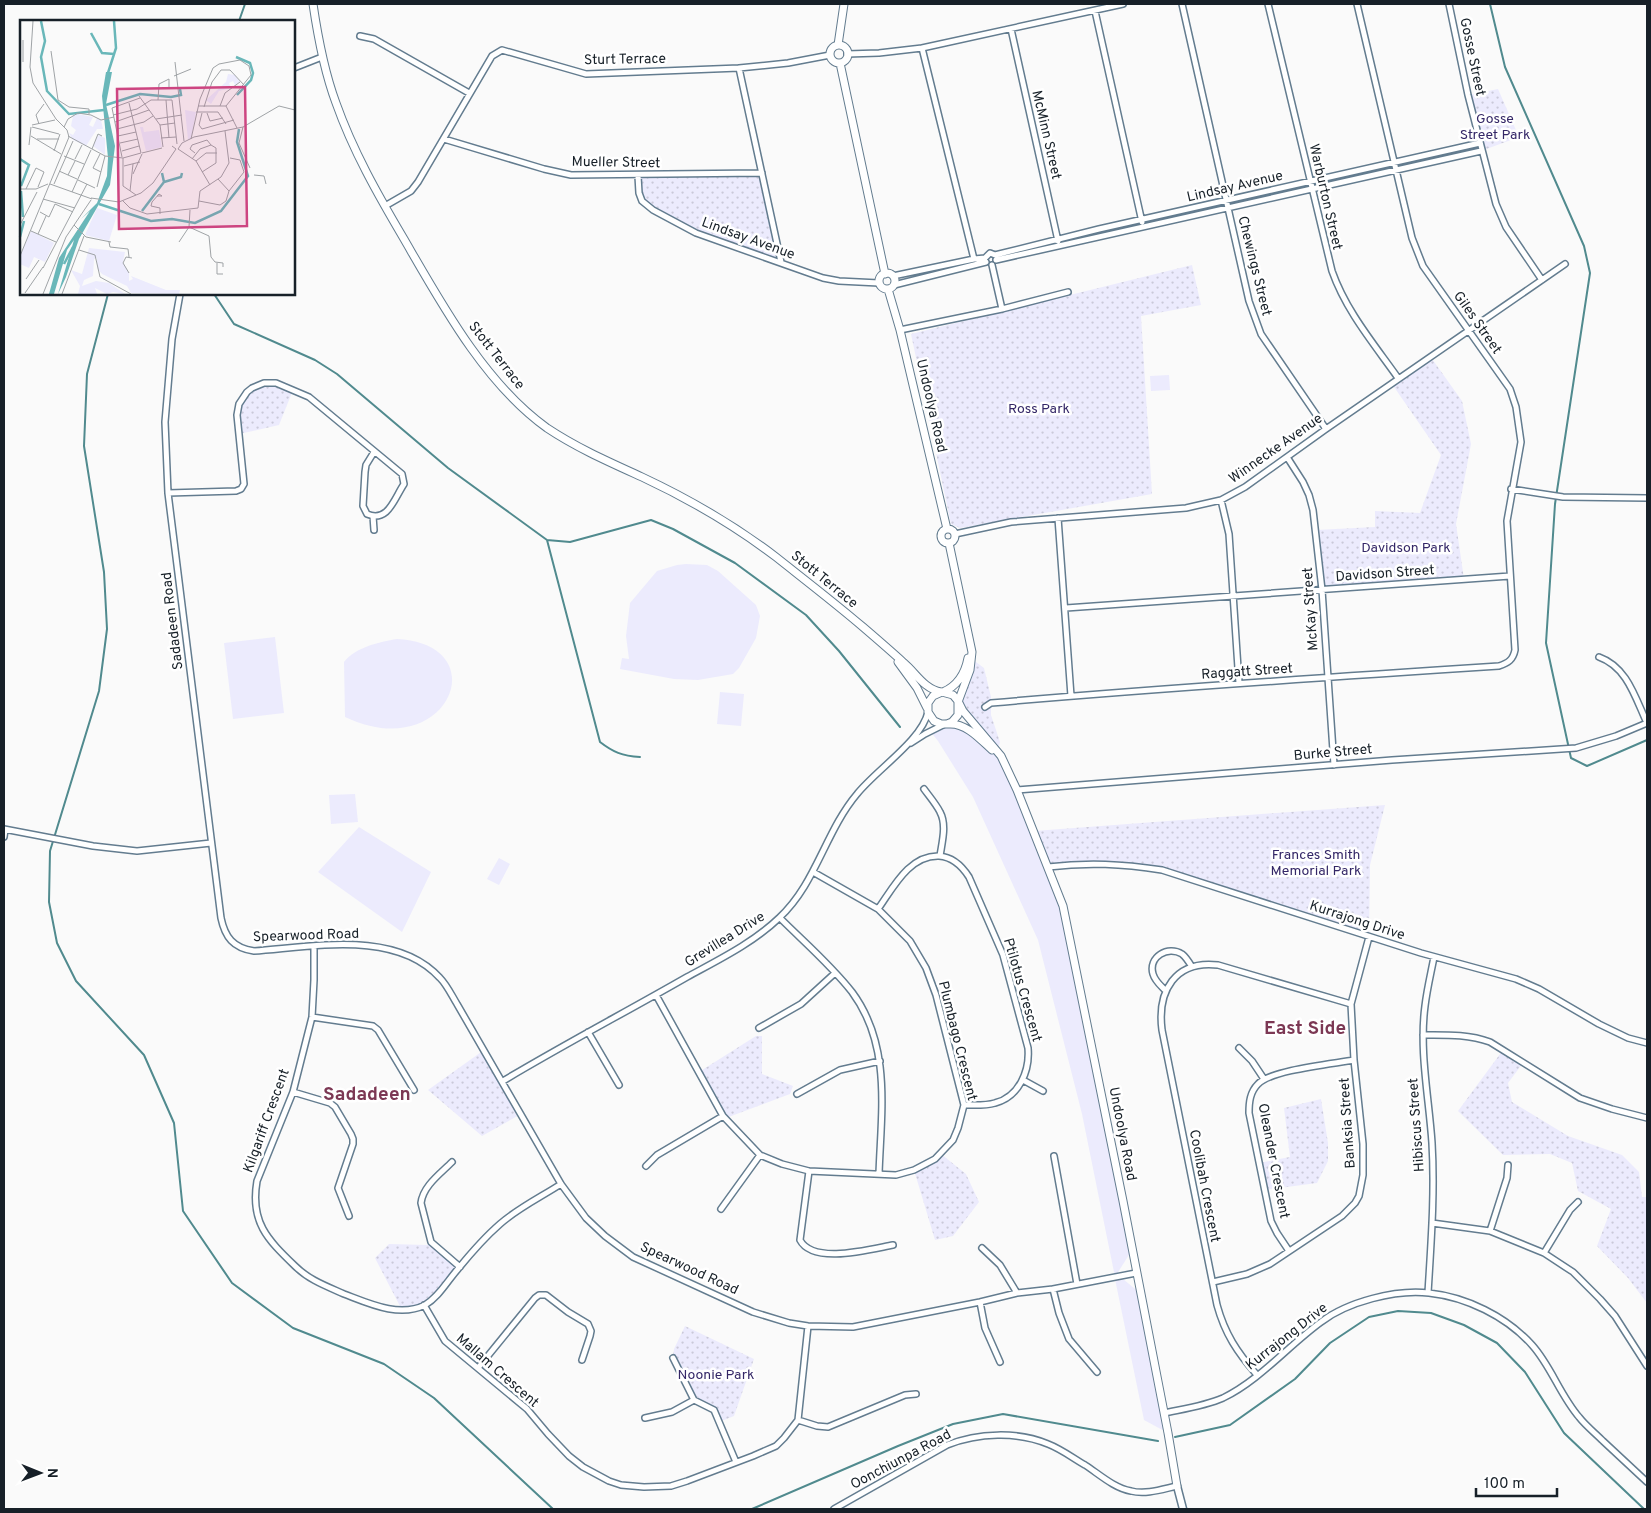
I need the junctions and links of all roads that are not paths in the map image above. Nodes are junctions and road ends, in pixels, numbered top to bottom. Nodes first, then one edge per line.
1 (313, 4) edge
2 (844, 4) edge
3 (1123, 4) edge
4 (1182, 4) edge
5 (1268, 4) edge
6 (1357, 4) edge
7 (1449, 4) edge
8 (1095, 11) junction
9 (1011, 29) junction
10 (360, 36) dead end
11 (838, 45) junction
12 (922, 48) junction
13 (847, 54) junction
14 (830, 55) junction
15 (322, 57) junction
16 (840, 63) junction
17 (295, 68) edge
18 (739, 68) junction
19 (469, 93) junction
20 (444, 139) junction
21 (1480, 143) junction
22 (1481, 151) junction
23 (1395, 162) junction
24 (1396, 170) junction
25 (762, 173) junction
26 (638, 176) junction
27 (1310, 181) junction
28 (1312, 190) junction
29 (1226, 201) junction
30 (385, 206) junction
31 (1228, 209) junction
32 (1142, 220) junction
33 (1143, 228) junction
34 (1058, 239) junction
35 (1059, 246) junction
36 (974, 258) junction
37 (985, 260) junction
38 (994, 260) junction
39 (781, 262) junction
40 (1565, 264) dead end
41 (889, 275) junction
42 (1542, 280) junction
43 (879, 283) junction
44 (891, 287) junction
45 (1068, 292) dead end
46 (180, 295) edge
47 (1002, 309) junction
48 (900, 330) junction
49 (1469, 331) junction
50 (1398, 378) junction
51 (1326, 429) junction
52 (374, 452) junction
53 (1287, 457) junction
54 (1512, 489) junction
55 (168, 493) junction
56 (1647, 498) edge
57 (1221, 500) junction
58 (373, 516) junction
59 (1058, 518) junction
60 (947, 529) junction
61 (374, 530) dead end
62 (955, 534) junction
63 (950, 543) junction
64 (1510, 576) junction
65 (1322, 590) junction
66 (1232, 596) junction
67 (1066, 608) junction
68 (969, 638) junction
69 (885, 647) junction
70 (1599, 657) dead end
71 (1510, 660) joint
72 (1328, 677) junction
73 (1239, 683) junction
74 (941, 692) junction
75 (1072, 696) junction
76 (958, 702) junction
77 (985, 707) dead end
78 (928, 712) junction
79 (1647, 723) edge
80 (947, 724) junction
81 (898, 752) junction
82 (1334, 765) junction
83 (1009, 772) junction
84 (924, 789) dead end
85 (1017, 790) junction
86 (5, 829) edge
87 (4, 837) edge
88 (211, 843) junction
89 (940, 856) junction
90 (1048, 867) junction
91 (814, 872) junction
92 (878, 909) junction
93 (780, 918) junction
94 (1369, 937) junction
95 (232, 942) joint
96 (314, 947) junction
97 (1434, 957) junction
98 (1192, 966) junction
99 (835, 973) junction
100 (1165, 990) junction
101 (656, 995) junction
102 (1351, 1004) junction
103 (312, 1017) junction
104 (759, 1028) dead end
105 (588, 1032) junction
106 (1423, 1035) junction
107 (1647, 1043) edge
108 (1239, 1048) dead end
109 (1354, 1060) junction
110 (880, 1061) junction
111 (1264, 1079) junction
112 (1023, 1080) junction
113 (502, 1081) junction
114 (618, 1084) dead end
115 (414, 1090) dead end
116 (1043, 1091) dead end
117 (293, 1092) junction
118 (797, 1094) dead end
119 (964, 1105) junction
120 (723, 1116) junction
121 (1647, 1118) edge
122 (760, 1155) junction
123 (1054, 1156) dead end
124 (452, 1162) dead end
125 (1508, 1165) dead end
126 (646, 1166) dead end
127 (809, 1171) junction
128 (879, 1174) junction
129 (561, 1184) junction
130 (1578, 1202) dead end
131 (721, 1209) dead end
132 (348, 1216) dead end
133 (1432, 1223) junction
134 (1490, 1231) junction
135 (893, 1245) dead end
136 (982, 1248) dead end
137 (1289, 1251) junction
138 (1544, 1253) junction
139 (460, 1267) junction
140 (1136, 1272) junction
141 (1213, 1282) junction
142 (1078, 1284) junction
143 (1053, 1289) junction
144 (1017, 1293) junction
145 (1428, 1293) junction
146 (980, 1302) junction
147 (424, 1305) junction
148 (808, 1326) junction
149 (673, 1358) dead end
150 (582, 1360) dead end
151 (1000, 1362) dead end
152 (1647, 1366) edge
153 (478, 1368) junction
154 (1097, 1372) dead end
155 (1257, 1375) junction
156 (916, 1394) dead end
157 (694, 1400) junction
158 (1164, 1413) junction
159 (645, 1418) dead end
160 (798, 1420) junction
161 (736, 1462) junction
162 (1647, 1482) edge
163 (1177, 1486) junction
164 (834, 1509) edge
165 (1183, 1509) edge

1 - 15 main road, Stott Terrace
2 - 11 main road
3 - 8 street
4 - 29 street, Chewings Street
5 - 27 street, Warburton Street
6 - 23 street, Giles Street
7 - 21 street, Gosse Street
8 - 9 street
8 - 32 street
9 - 12 street
9 - 34 street, McMinn Street
10 - 19 street
11 - 13 main road
11 - 14 main road
12 - 13 street
12 - 36 street
13 - 16 main road
14 - 16 main road
14 - 18 street, Sturt Terrace
15 - 17 street
15 - 30 main road, Stott Terrace
16 - 41 main road
18 - 19 street, Sturt Terrace
18 - 25 street
19 - 20 street, Sturt Terrace
20 - 26 street, Mueller Street
20 - 30 street, Sturt Terrace
21 - 22 street, Gosse Street
21 - 23 street, Lindsay Avenue
22 - 24 street, Lindsay Avenue
22 - 42 street, Gosse Street
23 - 24 street, Giles Street
23 - 27 street, Lindsay Avenue
24 - 28 street, Lindsay Avenue
24 - 49 street, Giles Street
25 - 26 street, Mueller Street
25 - 39 street
26 - 39 street, Lindsay Avenue
27 - 28 street, Warburton Street
27 - 29 street, Lindsay Avenue
28 - 31 street, Lindsay Avenue
28 - 50 street, Warburton Street
29 - 31 street, Chewings Street
29 - 32 street, Lindsay Avenue
30 - 69 main road, Stott Terrace
31 - 33 street, Lindsay Avenue
31 - 51 street, Chewings Street
32 - 33 street
32 - 34 street, Lindsay Avenue
33 - 35 street, Lindsay Avenue
34 - 35 street, McMinn Street
34 - 38 street, Lindsay Avenue
35 - 38 street, Lindsay Avenue
36 - 37 street
36 - 41 street
37 - 38 street
37 - 38 street
37 - 44 street
38 - 47 street
39 - 43 street, Lindsay Avenue
40 - 42 street, Winnecke Avenue
41 - 43 main road
41 - 44 main road
42 - 49 street, Winnecke Avenue
43 - 44 main road
44 - 48 main road, Undoolya Road
45 - 47 street
46 - 55 street, Sadadeen Road
47 - 48 street
48 - 60 main road, Undoolya Road
49 - 50 street, Winnecke Avenue
49 - 54 street, Giles Street
50 - 51 street, Winnecke Avenue
51 - 53 street, Winnecke Avenue
52 - 55 street
52 - 58 street
52 - 58 street
53 - 57 street, Winnecke Avenue
53 - 65 street, McKay Street
54 - 56 street
54 - 64 street, Giles Street
55 - 88 street, Sadadeen Road
57 - 59 street, Winnecke Avenue
57 - 66 street
58 - 61 street
59 - 62 street, Winnecke Avenue
59 - 67 street
60 - 62 main road
60 - 63 main road
62 - 63 main road
63 - 68 main road
64 - 65 street, Davidson Street
64 - 71 street, Giles Street
65 - 66 street, Davidson Street
65 - 72 street, McKay Street
66 - 67 street, Davidson Street
66 - 73 street
67 - 75 street
68 - 74 main road
68 - 76 main road
69 - 74 main road, Stott Terrace
69 - 78 main road, Stott Terrace
70 - 79 street
71 - 72 street, Raggatt Street
72 - 73 street, Raggatt Street
72 - 82 street, McKay Street
73 - 75 street, Raggatt Street
74 - 76 main road, Undoolya Road
74 - 78 main road
75 - 77 street, Raggatt Street
76 - 80 main road
76 - 83 main road, Undoolya Road
78 - 80 main road, Undoolya Road
78 - 81 street, Grevillea Drive
79 - 82 street, Burke Street
80 - 81 street, Grevillea Drive
80 - 83 main road, Undoolya Road
81 - 91 street, Grevillea Drive
82 - 85 street, Burke Street
83 - 85 main road, Undoolya Road
84 - 89 street
85 - 90 main road, Undoolya Road
86 - 87 street
86 - 88 street
88 - 95 street, Sadadeen Road
89 - 92 street
89 - 112 street, Ptilotus Crescent
90 - 94 street, Kurrajong Drive
90 - 140 main road, Undoolya Road
91 - 92 street, Plumbago Crescent
91 - 93 street, Grevillea Drive
92 - 119 street, Plumbago Crescent
93 - 99 street
93 - 101 street, Grevillea Drive
94 - 97 street, Kurrajong Drive
94 - 102 street, Banksia Street
95 - 96 street, Spearwood Road
96 - 103 street, Kilgariff Crescent
96 - 113 street, Spearwood Road
97 - 106 street, Hibiscus Street
97 - 107 street, Kurrajong Drive
98 - 100 street
98 - 100 street
98 - 102 street
99 - 104 street
99 - 110 street
100 - 141 street, Coolibah Crescent
101 - 105 street, Grevillea Drive
101 - 120 street, Plumbago Crescent
102 - 109 street, Banksia Street
103 - 115 street
103 - 117 street, Kilgariff Crescent
105 - 113 street, Grevillea Drive
105 - 114 street
106 - 121 street
106 - 133 street, Hibiscus Street
108 - 111 street
109 - 111 street
109 - 137 street, Banksia Street
110 - 118 street
110 - 128 street
111 - 137 street, Oleander Crescent
112 - 116 street
112 - 119 street, Ptilotus Crescent
113 - 129 street, Spearwood Road
117 - 132 street
117 - 147 street, Kilgariff Crescent
119 - 128 street, Plumbago Crescent
120 - 122 street, Plumbago Crescent
120 - 126 street
122 - 127 street, Plumbago Crescent
122 - 131 street
123 - 142 street
124 - 139 street
125 - 134 street
127 - 128 street, Plumbago Crescent
127 - 135 street
129 - 139 street
129 - 148 street, Spearwood Road
130 - 138 street
133 - 134 street
133 - 145 street, Hibiscus Street
134 - 138 street
136 - 144 street
137 - 141 street, Banksia Street
138 - 152 street
139 - 147 street
140 - 142 street, Spearwood Road
140 - 158 main road, Undoolya Road
141 - 155 street, Coolibah Crescent
142 - 143 street, Spearwood Road
143 - 144 street, Spearwood Road
143 - 154 street
144 - 146 street, Spearwood Road
145 - 155 street, Kurrajong Drive
145 - 162 street, Kurrajong Drive
146 - 148 street, Spearwood Road
146 - 151 street
147 - 153 street, Mallam Crescent
148 - 160 street
149 - 157 street
150 - 153 street
153 - 161 street, Mallam Crescent
155 - 158 street, Kurrajong Drive
156 - 160 street
157 - 159 street
157 - 161 street
158 - 163 main road, Undoolya Road
160 - 161 street, Mallam Crescent
163 - 164 street, Oonchiunpa Road
163 - 165 street, Undoolya Road

